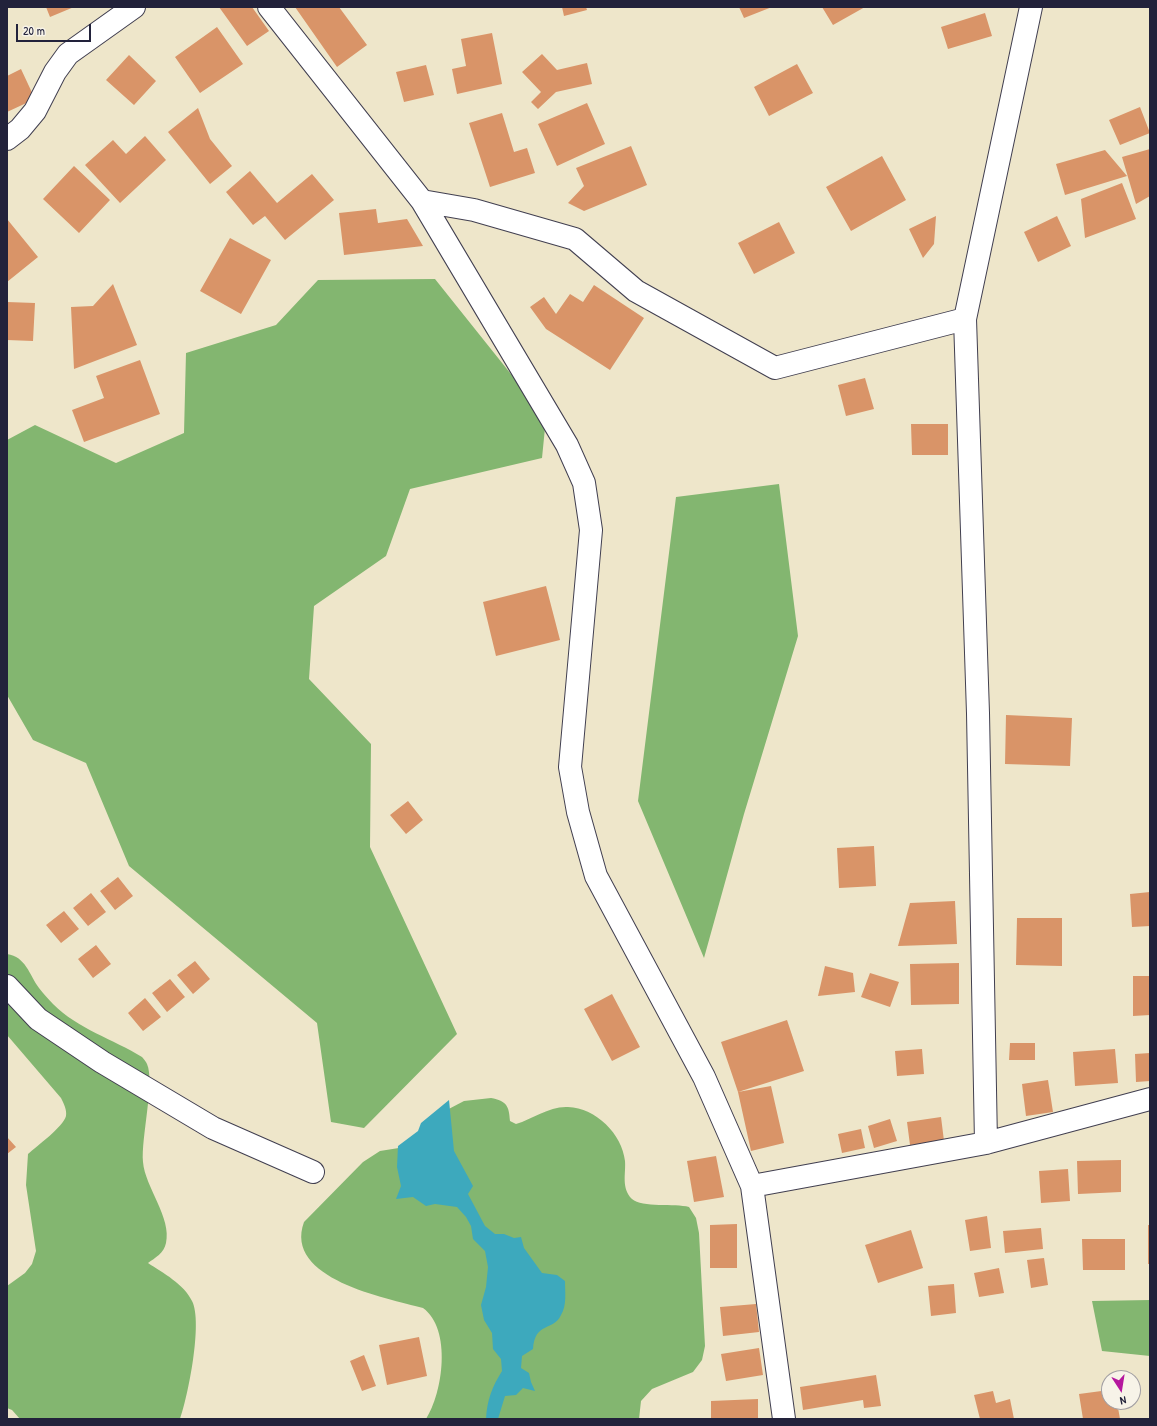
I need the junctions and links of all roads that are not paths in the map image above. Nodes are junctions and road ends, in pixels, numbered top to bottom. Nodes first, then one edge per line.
1 (134, 7) edge
2 (269, 7) edge
3 (1031, 7) edge
4 (7, 140) edge
5 (422, 200) junction
6 (965, 319) junction
7 (7, 986) edge
8 (1150, 1099) edge
9 (986, 1143) junction
10 (313, 1172) dead end
11 (752, 1186) junction
12 (784, 1419) edge

1 - 4 street
2 - 5 street
3 - 6 street
5 - 6 street
5 - 11 street
6 - 9 street
7 - 10 street
8 - 9 street
9 - 11 street
11 - 12 street

